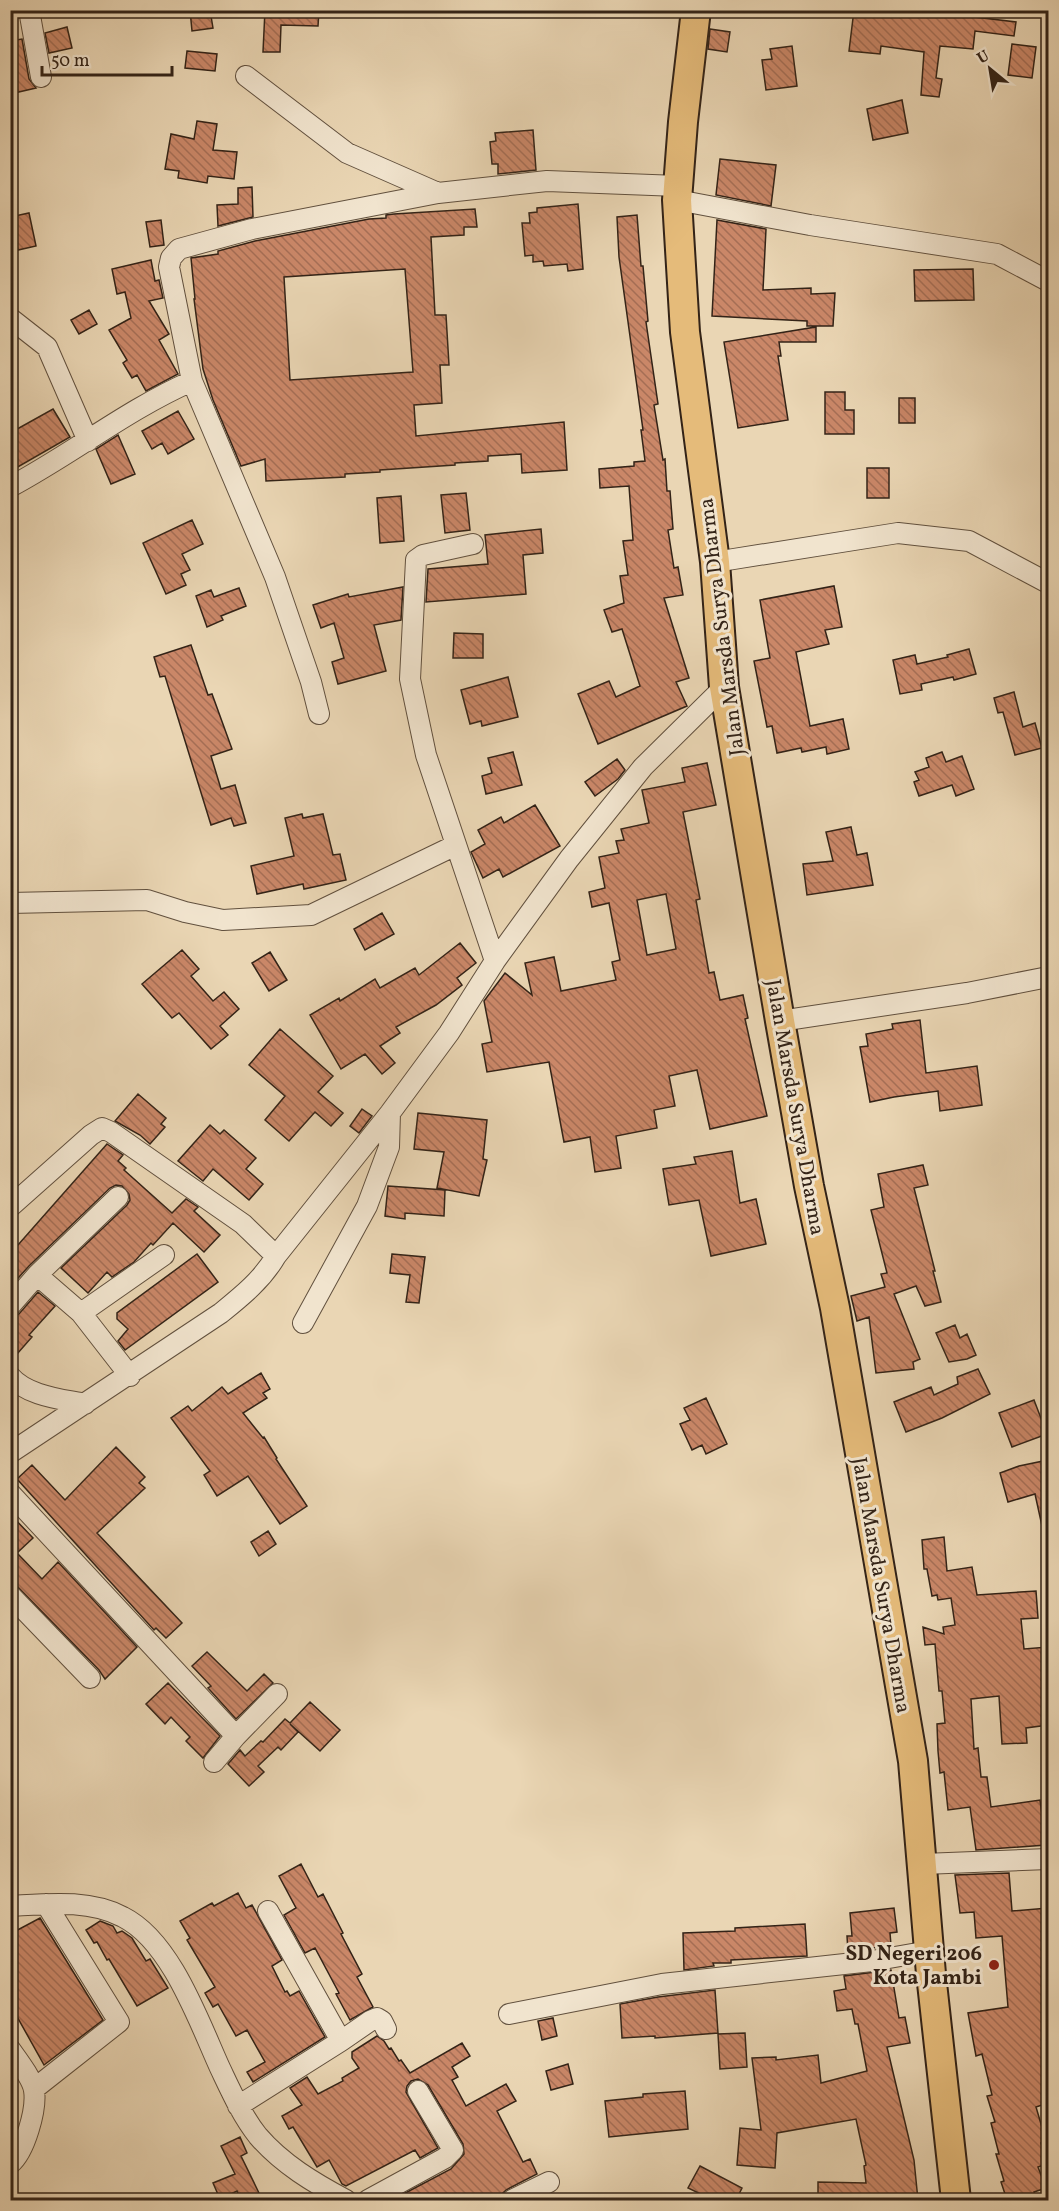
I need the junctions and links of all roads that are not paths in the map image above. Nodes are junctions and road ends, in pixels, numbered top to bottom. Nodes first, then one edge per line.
1 (29, 10) edge
2 (696, 10) edge
3 (246, 76) dead end
4 (41, 77) dead end
5 (438, 193) junction
6 (678, 193) junction
7 (1048, 280) edge
8 (10, 318) edge
9 (192, 381) junction
10 (88, 441) junction
11 (10, 487) edge
12 (473, 544) dead end
13 (715, 562) junction
14 (1048, 583) edge
15 (724, 687) junction
16 (319, 714) dead end
17 (456, 845) junction
18 (10, 903) edge
19 (495, 961) junction
20 (1048, 977) edge
21 (780, 1021) junction
22 (390, 1113) junction
23 (118, 1197) dead end
24 (10, 1207) edge
25 (164, 1255) dead end
26 (276, 1256) junction
27 (37, 1275) junction
28 (10, 1306) edge
29 (81, 1313) junction
30 (303, 1323) dead end
31 (10, 1376) edge
32 (130, 1376) junction
33 (85, 1404) junction
34 (10, 1453) edge
35 (10, 1493) edge
36 (10, 1595) edge
37 (90, 1678) dead end
38 (277, 1694) dead end
39 (236, 1736) junction
40 (214, 1762) dead end
41 (1048, 1859) edge
42 (923, 1864) junction
43 (46, 1904) junction
44 (10, 1906) edge
45 (268, 1911) dead end
46 (929, 1951) junction
47 (509, 2014) dead end
48 (386, 2029) dead end
49 (341, 2041) junction
50 (10, 2049) edge
51 (34, 2089) junction
52 (418, 2091) dead end
53 (238, 2106) junction
54 (10, 2164) edge
55 (549, 2182) dead end
56 (346, 2200) edge
57 (368, 2200) edge
58 (512, 2200) edge
59 (956, 2200) edge

1 - 4 street
2 - 6 highway, Jalan Marsda Surya Dharma
3 - 5 street
5 - 6 street
5 - 9 street
6 - 7 street
6 - 13 highway, Jalan Marsda Surya Dharma
8 - 10 street
9 - 10 street
9 - 16 street
10 - 11 street
12 - 17 street
13 - 14 street
13 - 15 highway, Jalan Marsda Surya Dharma
15 - 19 street
15 - 21 highway, Jalan Marsda Surya Dharma
17 - 18 street
17 - 19 street
19 - 22 street
20 - 21 street
21 - 42 highway, Jalan Marsda Surya Dharma
22 - 26 street
22 - 30 street
23 - 27 street
24 - 26 street
25 - 29 street
26 - 32 street
27 - 28 street
27 - 29 street
29 - 32 street
31 - 33 street
32 - 33 street
33 - 34 street
35 - 39 street
36 - 37 street
38 - 39 street
39 - 40 street
41 - 42 street
42 - 46 highway, Jalan Marsda Surya Dharma
43 - 44 street
43 - 51 street
43 - 53 street
45 - 49 street
46 - 47 street
46 - 59 highway, Jalan Marsda Surya Dharma
48 - 49 street
49 - 53 street
50 - 51 street
51 - 54 street
52 - 57 street
53 - 56 street
55 - 58 street

